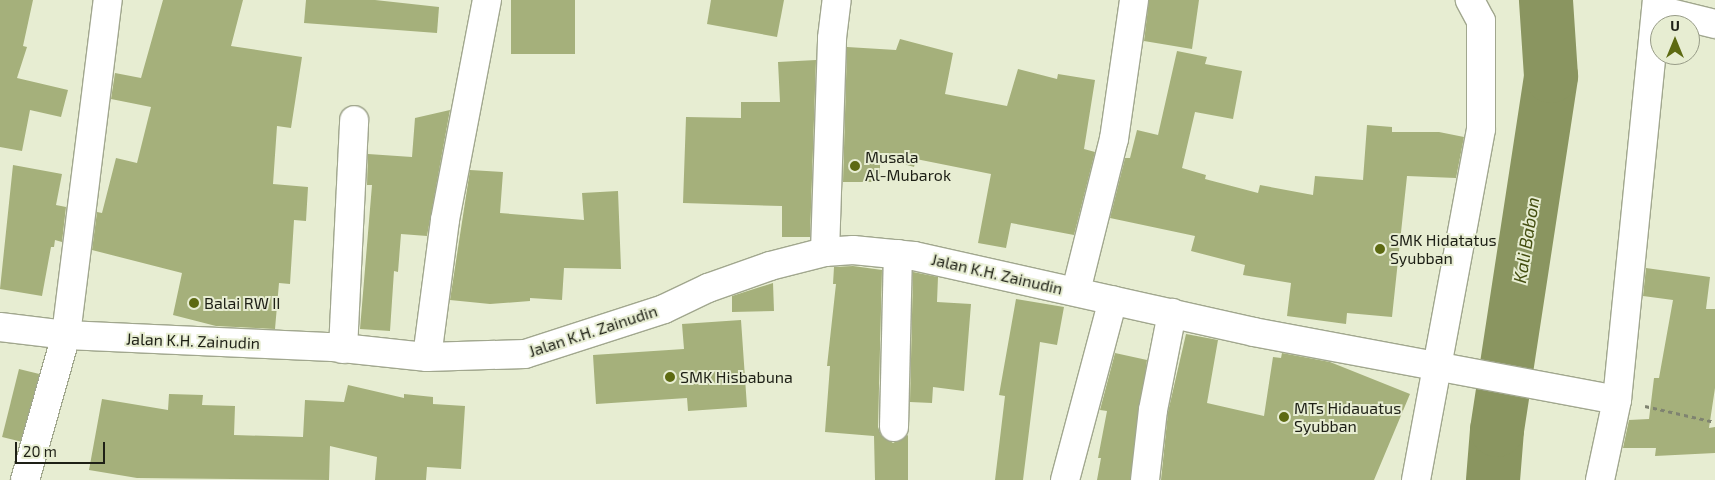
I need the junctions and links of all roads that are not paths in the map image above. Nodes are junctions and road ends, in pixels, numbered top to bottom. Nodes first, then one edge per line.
1 (108, 0) edge
2 (487, 0) edge
3 (837, 0) edge
4 (1134, 0) edge
5 (1470, 0) edge
6 (1658, 5) edge
7 (1715, 24) edge
8 (354, 120) dead end
9 (825, 252) junction
10 (898, 254) junction
11 (1076, 292) junction
12 (1113, 300) junction
13 (1172, 313) junction
14 (0, 327) edge
15 (66, 335) junction
16 (343, 349) junction
17 (427, 357) junction
18 (1437, 367) junction
19 (1613, 399) junction
20 (894, 427) dead end
21 (25, 480) edge
22 (1065, 480) edge
23 (1145, 480) edge
24 (1416, 480) edge
25 (1600, 480) edge

1 - 15 street
2 - 17 street
3 - 9 street
4 - 11 street
5 - 18 street
6 - 7 street
6 - 19 street
8 - 16 street
9 - 10 street, Jalan K.H. Zainudin
9 - 17 street, Jalan K.H. Zainudin
10 - 11 street, Jalan K.H. Zainudin
10 - 20 street
11 - 12 street, Jalan K.H. Zainudin
12 - 13 street, Jalan K.H. Zainudin
12 - 22 street
13 - 18 street, Jalan K.H. Zainudin
13 - 23 street
14 - 15 street, Jalan K.H. Zainudin
15 - 16 street, Jalan K.H. Zainudin
15 - 21 street
16 - 17 street, Jalan K.H. Zainudin
18 - 19 street, Jalan K.H. Zainudin
18 - 24 street
19 - 25 street

